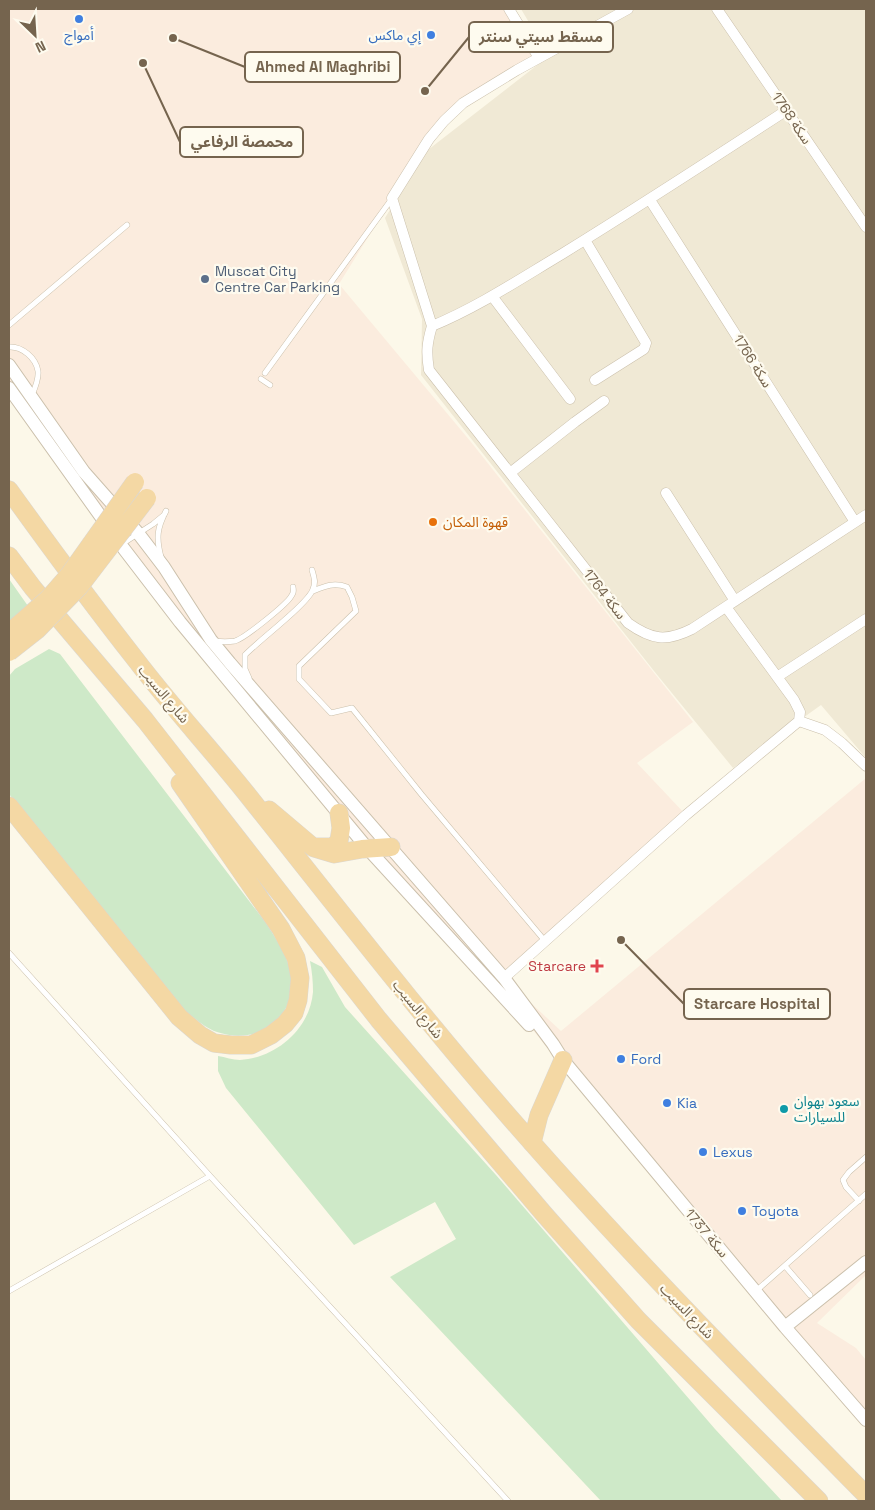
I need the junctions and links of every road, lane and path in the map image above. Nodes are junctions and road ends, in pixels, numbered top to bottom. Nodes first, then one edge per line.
1 (509, 9) edge
2 (628, 9) edge
3 (717, 9) edge
4 (539, 58) junction
5 (787, 110) junction
6 (392, 198) junction
7 (650, 200) junction
8 (127, 225) dead end
9 (866, 227) edge
10 (585, 240) junction
11 (492, 296) junction
12 (9, 325) edge
13 (432, 326) junction
14 (9, 348) edge
15 (9, 365) edge
16 (264, 373) dead end
17 (261, 379) dead end
18 (595, 380) dead end
19 (270, 385) dead end
20 (9, 388) edge
21 (31, 398) junction
22 (570, 399) dead end
23 (604, 401) dead end
24 (510, 473) junction
25 (135, 482) dead end
26 (9, 490) edge
27 (666, 493) dead end
28 (147, 498) dead end
29 (866, 515) edge
30 (855, 522) junction
31 (138, 533) junction
32 (121, 544) junction
33 (9, 556) edge
34 (164, 567) junction
35 (312, 570) dead end
36 (293, 587) dead end
37 (313, 592) junction
38 (735, 601) junction
39 (726, 608) junction
40 (866, 619) edge
41 (9, 633) edge
42 (211, 640) junction
43 (9, 652) edge
44 (777, 677) junction
45 (255, 692) junction
46 (145, 720) junction
47 (800, 721) junction
48 (866, 766) edge
49 (242, 788) junction
50 (9, 806) edge
51 (339, 813) junction
52 (391, 847) junction
53 (314, 848) junction
54 (368, 849) junction
55 (545, 942) junction
56 (9, 953) edge
57 (504, 978) junction
58 (563, 1060) junction
59 (532, 1144) junction
60 (866, 1157) edge
61 (210, 1176) junction
62 (866, 1194) edge
63 (859, 1201) junction
64 (866, 1262) edge
65 (785, 1266) junction
66 (9, 1291) edge
67 (756, 1292) junction
68 (810, 1295) dead end
69 (785, 1326) junction
70 (866, 1420) edge
71 (775, 1457) junction
72 (866, 1495) edge
73 (508, 1501) edge
74 (804, 1501) edge
75 (819, 1501) edge

1 - 4 street
2 - 4 street
3 - 5 street, سكة 1768
4 - 6 street
5 - 7 street
5 - 9 street, سكة 1768
6 - 13 street
6 - 16 lane
7 - 10 street
7 - 30 street, سكة 1766
8 - 12 lane
10 - 11 street
10 - 18 street
11 - 13 street
11 - 22 street
13 - 24 street, سكة 1764
14 - 21 lane
15 - 21 street
17 - 19 lane
20 - 32 street
21 - 31 street
23 - 24 street
24 - 39 street, سكة 1764
25 - 41 highway, bridge
26 - 49 highway, شارع السيب
27 - 38 street
28 - 43 highway, bridge
29 - 30 street, سكة 1764
30 - 38 street, سكة 1764
31 - 32 lane
31 - 34 street
31 - 34 lane
32 - 51 street
33 - 46 highway
34 - 42 street
35 - 37 lane
36 - 42 lane
37 - 45 lane
37 - 55 lane
38 - 39 street, سكة 1764
39 - 44 street
40 - 44 street
42 - 45 street
44 - 47 street
45 - 52 street
46 - 50 highway
46 - 71 highway
47 - 48 street
47 - 55 street
49 - 53 highway
49 - 59 highway, شارع السيب
51 - 53 highway
51 - 54 street
52 - 54 highway
52 - 57 street
53 - 54 highway
54 - 58 street
55 - 57 street
56 - 61 lane
57 - 58 street
58 - 59 highway
58 - 67 street, سكة 1737
59 - 72 highway, شارع السيب
60 - 63 lane
61 - 66 lane
61 - 73 lane
62 - 63 lane
63 - 65 lane
64 - 69 street
65 - 67 lane
65 - 68 lane
67 - 69 street, سكة 1737
69 - 70 street, سكة 1737
71 - 74 highway
71 - 75 highway

